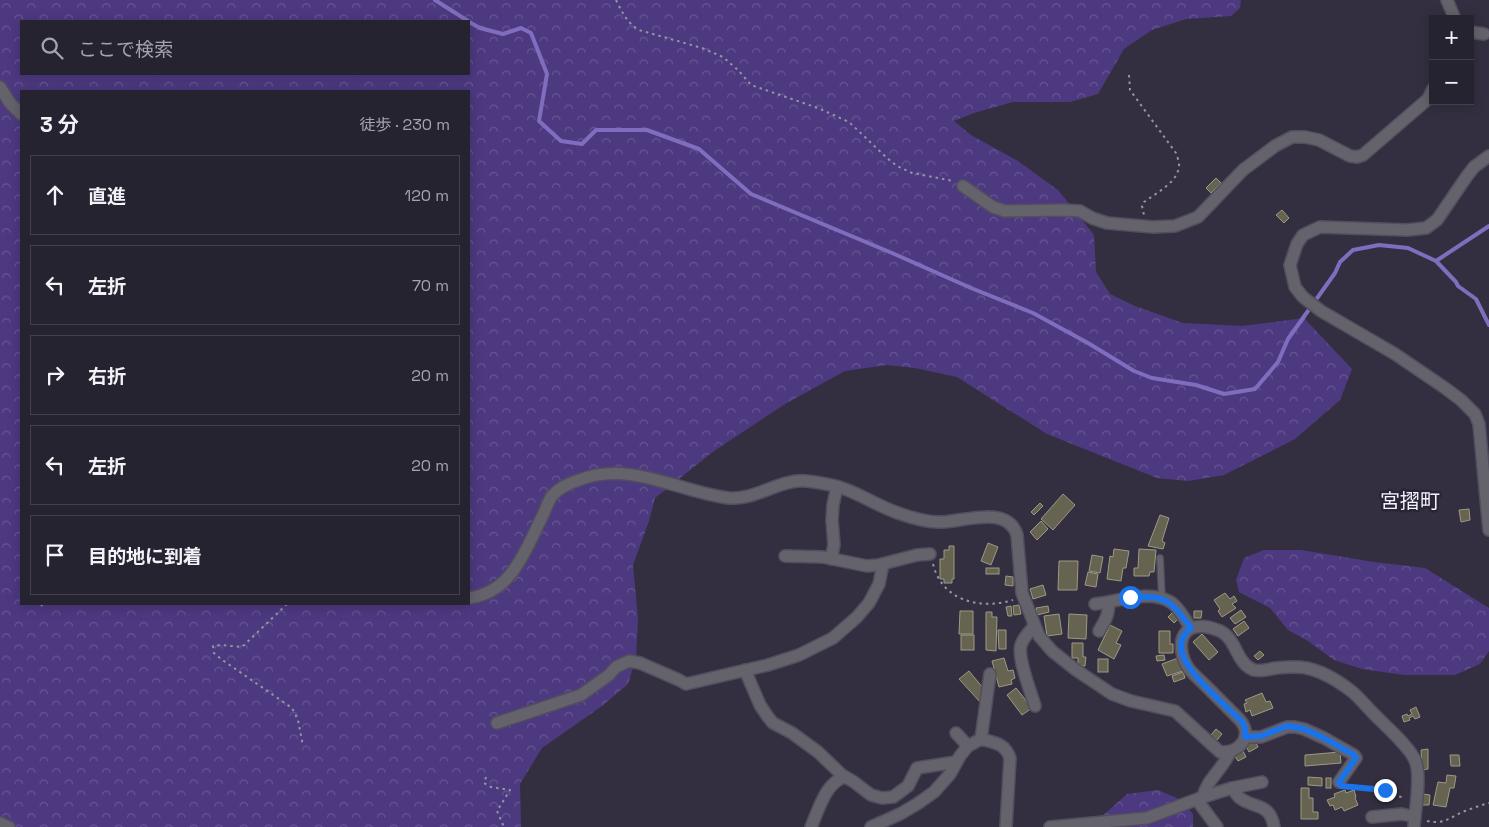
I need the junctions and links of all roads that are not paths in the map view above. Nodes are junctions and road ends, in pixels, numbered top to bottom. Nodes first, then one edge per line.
1 (1447, 0) edge
2 (1453, 15) edge
3 (1474, 33) edge
4 (1484, 34) dead end
5 (0, 87) edge
6 (1429, 96) edge
7 (20, 113) edge
8 (1489, 156) edge
9 (963, 186) road end
10 (837, 487) junction
11 (1489, 530) edge
12 (930, 554) road end
13 (785, 556) dead end
14 (832, 558) junction
15 (1160, 558) dead end
16 (883, 564) junction
17 (470, 598) edge
18 (1162, 599) junction
19 (1108, 603) junction
20 (1095, 604) dead end
21 (1034, 626) junction
22 (1191, 628) junction
23 (1099, 631) dead end
24 (746, 670) junction
25 (990, 674) dead end
26 (1035, 706) dead end
27 (496, 723) dead end
28 (956, 733) dead end
29 (1245, 737) junction
30 (981, 739) junction
31 (968, 746) junction
32 (1230, 752) junction
33 (956, 762) junction
34 (844, 777) junction
35 (1262, 782) dead end
36 (1339, 782) road end
37 (1232, 788) junction
38 (1200, 799) junction
39 (1372, 817) dead end
40 (1412, 820) edge
41 (0, 823) edge
42 (9, 827) edge
43 (811, 827) edge
44 (871, 827) edge
45 (1006, 827) edge
46 (1050, 827) edge
47 (1217, 827) edge
48 (1274, 827) edge

1 - 2 street
3 - 4 street
5 - 7 street
6 - 9 street
8 - 11 street
10 - 14 street
10 - 17 street
10 - 21 street
12 - 16 street
13 - 14 street
14 - 16 street
15 - 18 lane
16 - 24 street
18 - 19 street
18 - 22 street
19 - 20 street
19 - 23 street
21 - 26 street
21 - 32 street
22 - 29 street
22 - 40 street
24 - 27 street
24 - 34 street
25 - 30 street
28 - 31 street
29 - 32 street
29 - 36 street
30 - 31 street
30 - 45 street
31 - 33 street
32 - 38 street
33 - 34 street
33 - 44 street
34 - 43 street
35 - 37 street
37 - 38 street
37 - 48 street
38 - 46 street
38 - 47 street
39 - 40 street
41 - 42 street

